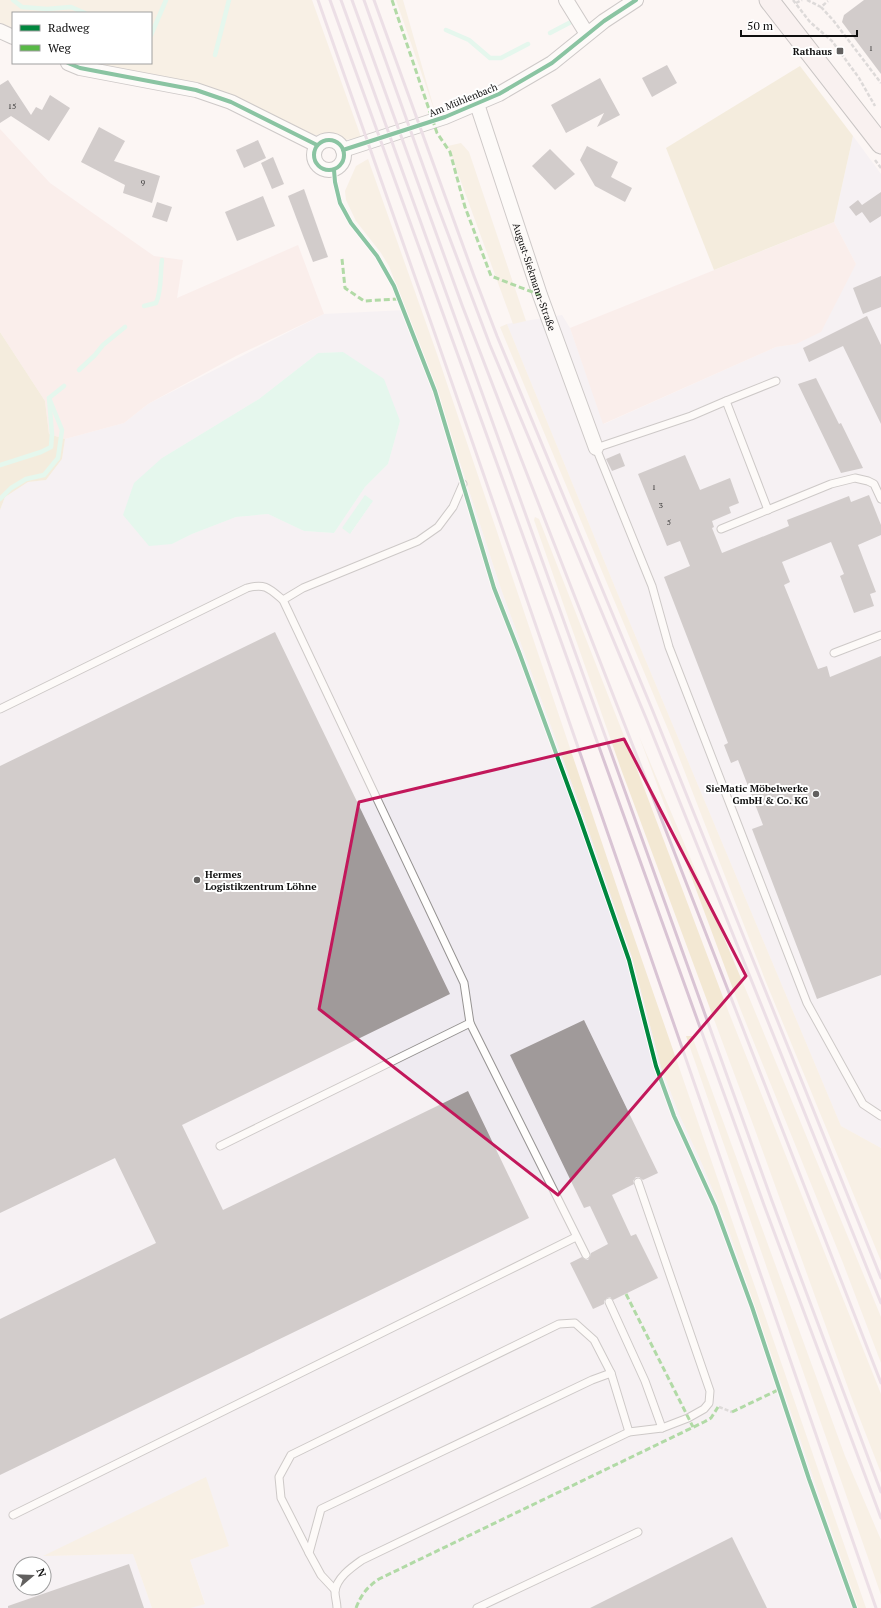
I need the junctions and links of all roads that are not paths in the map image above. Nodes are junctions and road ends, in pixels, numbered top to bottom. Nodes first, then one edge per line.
1 (566, 0) edge
2 (636, 0) edge
3 (770, 0) edge
4 (0, 31) edge
5 (587, 34) junction
6 (12, 37) edge
7 (70, 64) edge
8 (477, 104) junction
9 (881, 144) edge
10 (316, 145) junction
11 (343, 150) junction
12 (776, 381) dead end
13 (726, 401) junction
14 (596, 448) junction
15 (463, 484) dead end
16 (881, 499) edge
17 (768, 510) junction
18 (721, 530) dead end
19 (283, 600) junction
20 (881, 635) edge
21 (834, 653) dead end
22 (0, 710) edge
23 (470, 1023) junction
24 (881, 1116) edge
25 (220, 1146) dead end
26 (638, 1182) dead end
27 (576, 1237) junction
28 (586, 1255) dead end
29 (609, 1302) dead end
30 (611, 1373) junction
31 (662, 1428) junction
32 (629, 1432) junction
33 (13, 1515) dead end
34 (638, 1532) dead end
35 (309, 1553) junction
36 (335, 1590) junction
37 (337, 1608) edge
38 (477, 1608) edge

1 - 5 street
2 - 5 street, Am Mühlenbach
3 - 9 main road
4 - 6 street
5 - 8 street, Am Mühlenbach
7 - 10 street
8 - 11 street, Am Mühlenbach
8 - 14 street, August-Siekmann-Straße
10 - 11 street
10 - 11 street
12 - 13 lane
13 - 14 lane
13 - 17 lane
14 - 24 lane
15 - 19 lane
16 - 17 lane
17 - 18 lane
19 - 22 lane
19 - 23 lane
20 - 21 lane
23 - 25 lane
23 - 27 lane
26 - 31 lane
27 - 28 lane
27 - 33 lane
29 - 31 lane
30 - 32 lane
30 - 35 lane
30 - 35 lane
31 - 32 lane
32 - 36 lane
34 - 38 lane
35 - 36 lane
36 - 37 lane

